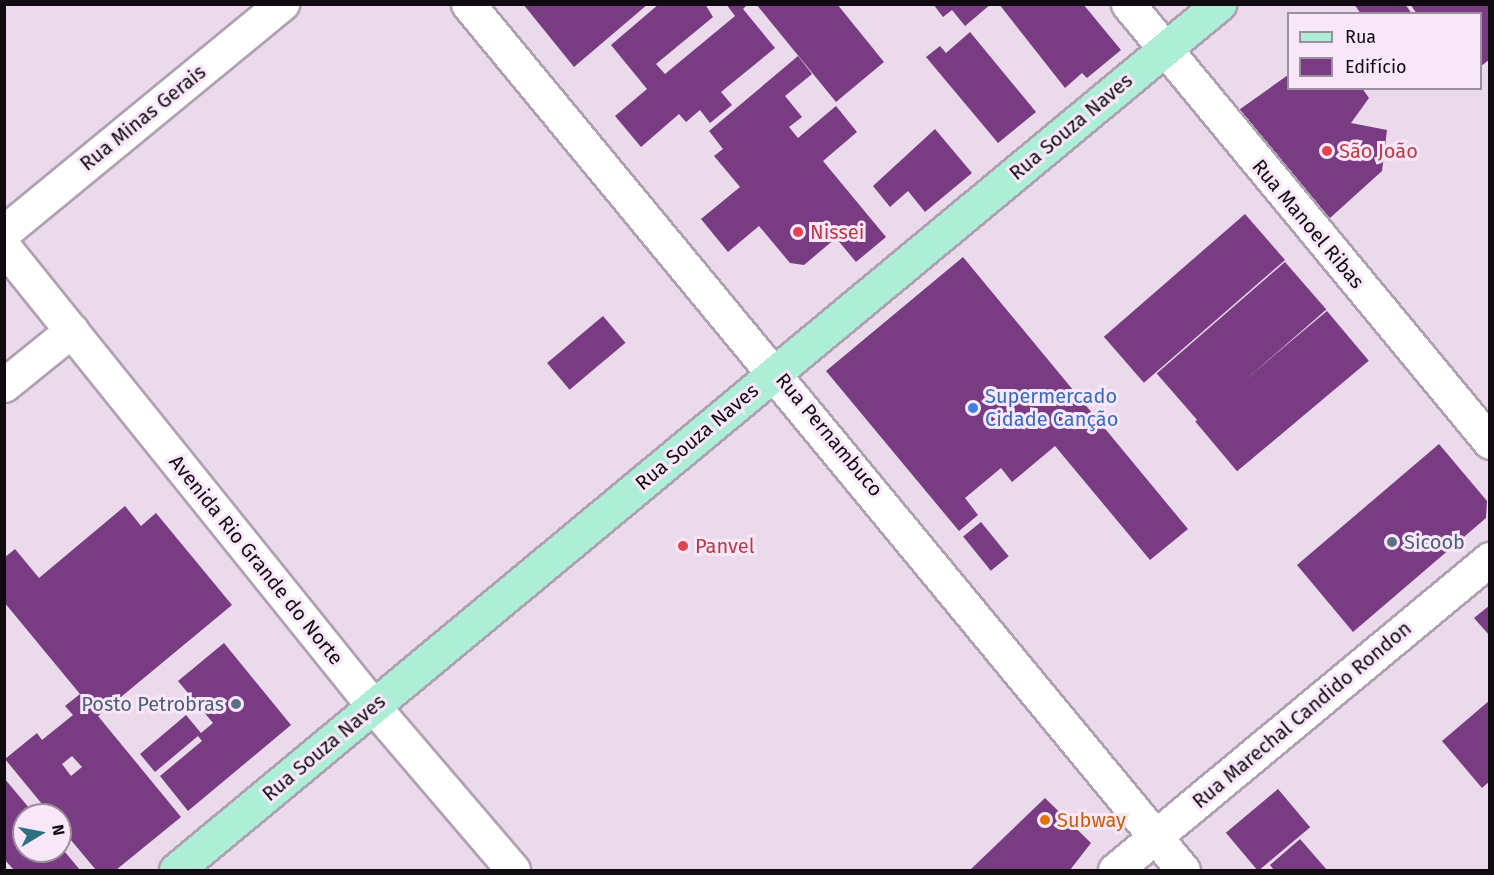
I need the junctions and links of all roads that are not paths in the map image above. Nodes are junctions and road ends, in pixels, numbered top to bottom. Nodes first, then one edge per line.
1 (282, 4) edge
2 (468, 4) edge
3 (1128, 4) edge
4 (1219, 4) edge
5 (1165, 50) junction
6 (4, 232) edge
7 (4, 247) edge
8 (72, 330) junction
9 (775, 370) junction
10 (4, 385) edge
11 (1490, 442) edge
12 (1490, 559) edge
13 (374, 707) junction
14 (1156, 837) junction
15 (176, 870) edge
16 (513, 870) edge
17 (1115, 870) edge
18 (1183, 870) edge

1 - 6 street, Rua Minas Gerais
2 - 9 street, Rua Pernambuco
3 - 5 street, Rua Manoel Ribas
4 - 5 main road, Rua Souza Naves
5 - 9 main road, Rua Souza Naves
5 - 11 street, Rua Manoel Ribas
7 - 8 street, Avenida Rio Grande do Norte
8 - 10 street
8 - 13 street, Avenida Rio Grande do Norte
9 - 13 main road, Rua Souza Naves
9 - 14 street, Rua Pernambuco
12 - 14 street, Rua Marechal Candido Rondon
13 - 15 main road, Rua Souza Naves
13 - 16 street, Avenida Rio Grande do Norte
14 - 17 street, Rua Marechal Candido Rondon
14 - 18 street, Rua Pernambuco

